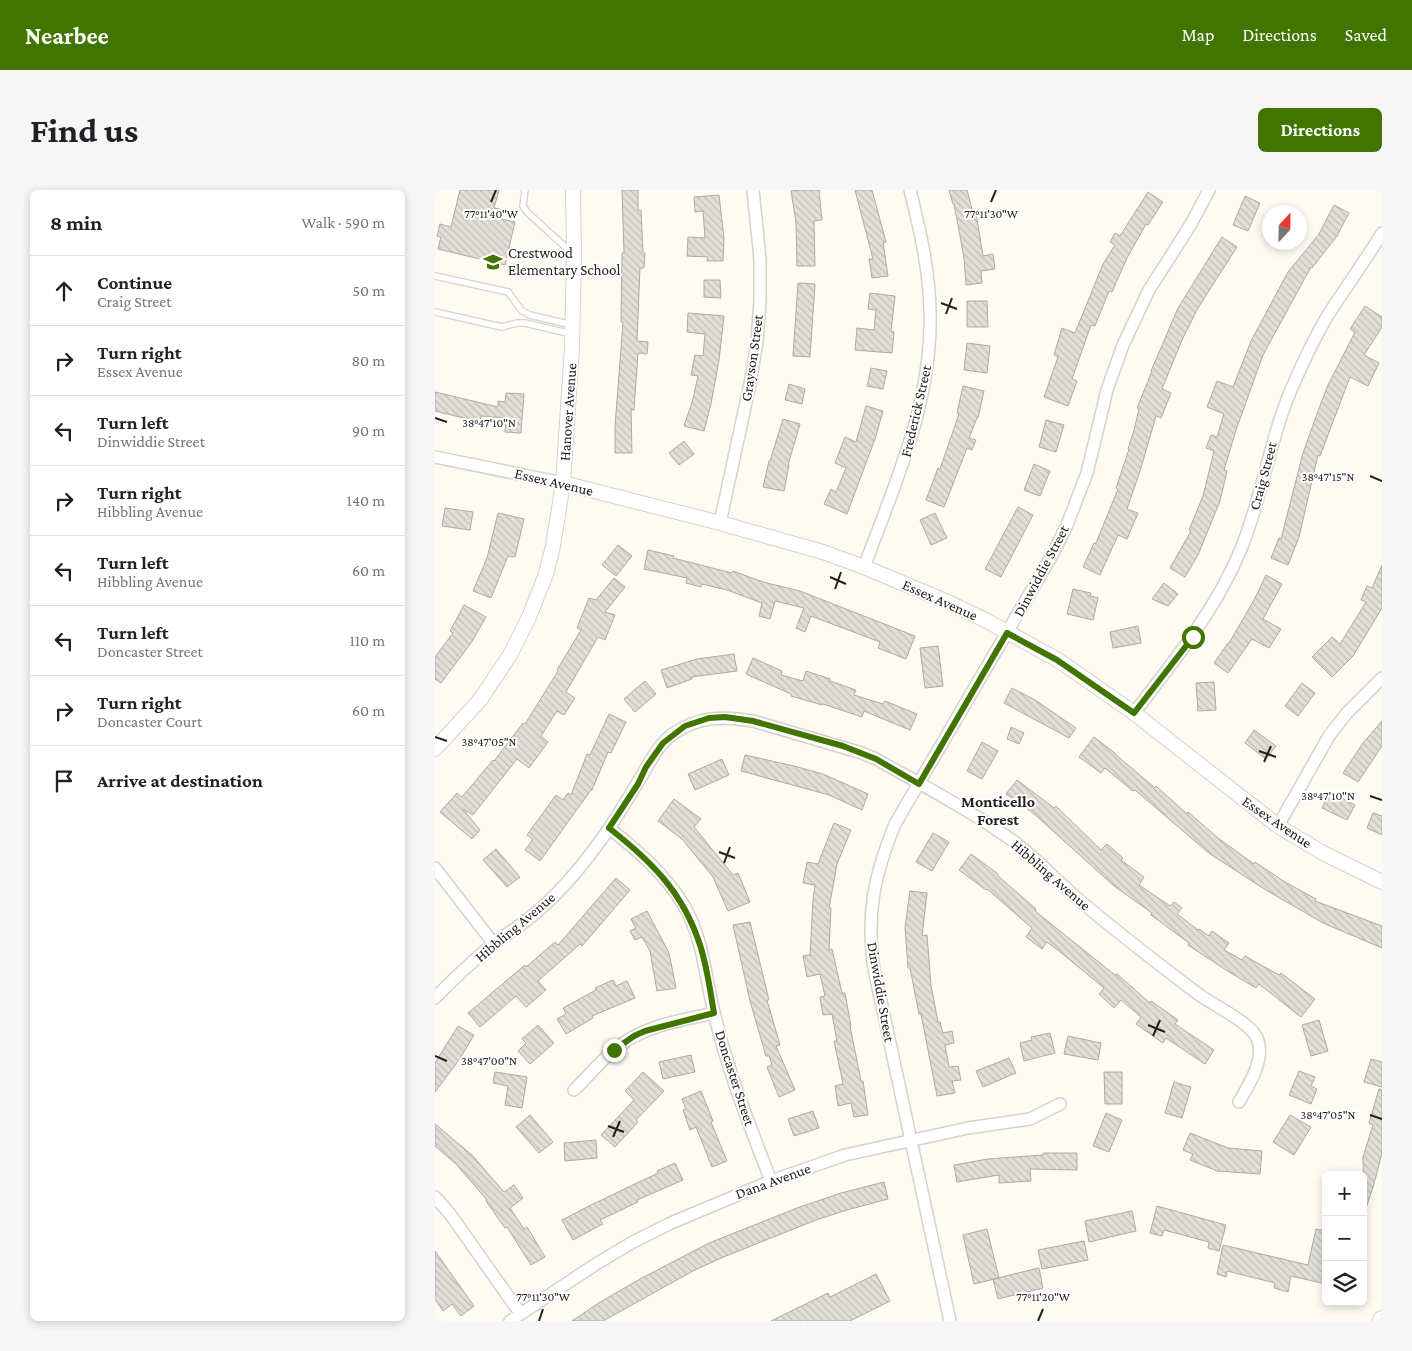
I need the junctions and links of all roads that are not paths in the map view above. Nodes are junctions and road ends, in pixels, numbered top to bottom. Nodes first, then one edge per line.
1 (525, 190) edge
2 (573, 190) edge
3 (753, 190) edge
4 (910, 190) edge
5 (1209, 190) edge
6 (1382, 233) edge
7 (574, 256) junction
8 (435, 276) edge
9 (435, 312) edge
10 (573, 330) junction
11 (435, 457) edge
12 (563, 483) junction
13 (720, 523) junction
14 (864, 567) junction
15 (1007, 633) junction
16 (1382, 678) edge
17 (1134, 713) junction
18 (435, 749) edge
19 (919, 784) junction
20 (1277, 826) junction
21 (609, 828) junction
22 (435, 868) edge
23 (1382, 882) edge
24 (494, 944) junction
25 (435, 998) edge
26 (714, 1013) junction
27 (575, 1090) dead end
28 (1239, 1102) dead end
29 (1060, 1104) dead end
30 (911, 1140) junction
31 (771, 1181) junction
32 (435, 1196) edge
33 (520, 1313) junction
34 (510, 1321) edge
35 (950, 1321) edge

1 - 7 lane
2 - 7 street, Hanover Avenue
3 - 13 street, Grayson Street
4 - 14 street, Frederick Street
5 - 15 street, Dinwiddie Street
6 - 17 street, Craig Street
7 - 10 street, Hanover Avenue
8 - 10 lane
9 - 10 lane
10 - 12 street, Hanover Avenue
11 - 12 street, Essex Avenue
12 - 13 street, Essex Avenue
12 - 18 street, Hanover Avenue
13 - 14 street, Essex Avenue
14 - 15 street, Essex Avenue
15 - 17 street, Essex Avenue
15 - 19 street, Dinwiddie Street
16 - 20 street
17 - 20 street, Essex Avenue
19 - 21 street, Hibbling Avenue
19 - 28 street, Hibbling Avenue
19 - 30 street, Dinwiddie Street
20 - 23 street, Essex Avenue
21 - 24 street, Hibbling Avenue
21 - 26 street, Doncaster Street
22 - 24 street
24 - 25 street, Hibbling Avenue
26 - 27 street
26 - 31 street, Doncaster Street
29 - 30 street, Dana Avenue
30 - 31 street, Dana Avenue
30 - 35 street, Dinwiddie Street
31 - 33 street, Dana Avenue
32 - 33 street
33 - 34 street, Dana Avenue

